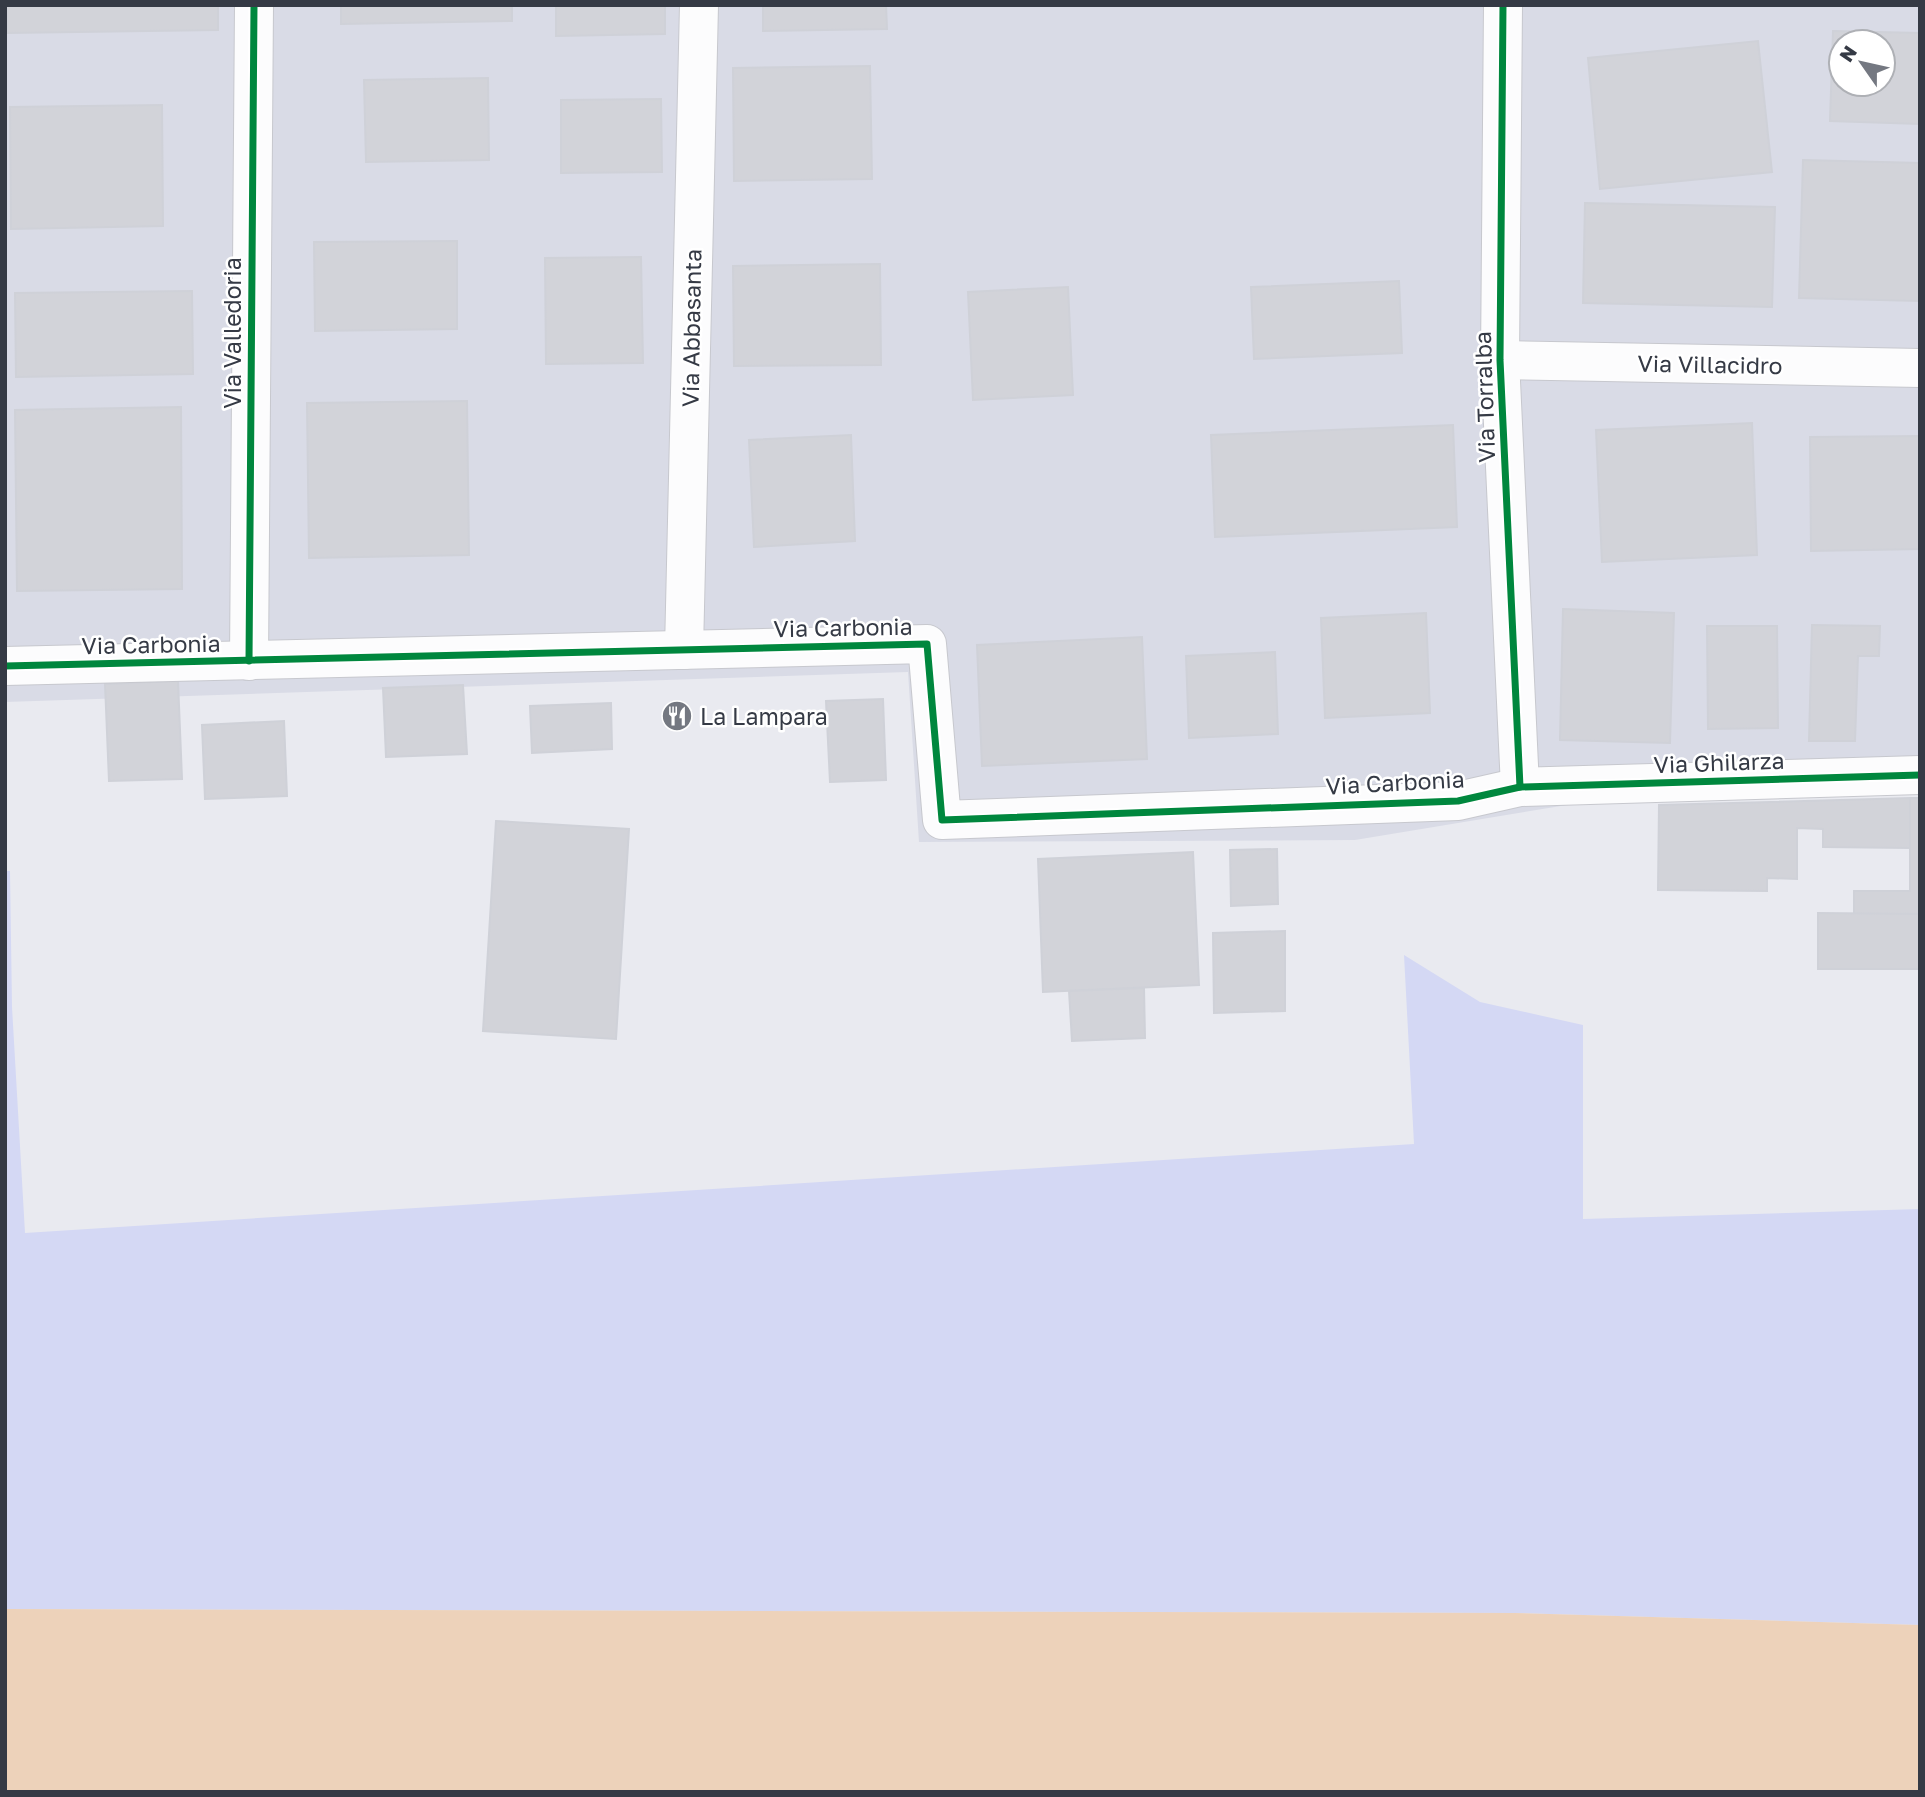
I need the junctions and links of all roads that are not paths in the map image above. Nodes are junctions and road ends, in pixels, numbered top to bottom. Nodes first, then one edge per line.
1 (254, 5) edge
2 (699, 5) edge
3 (1503, 5) edge
4 (1500, 360) junction
5 (1920, 368) edge
6 (684, 650) junction
7 (249, 661) junction
8 (5, 666) edge
9 (1920, 775) edge
10 (1520, 787) junction

1 - 7 street, Via Valledoria
2 - 6 street, Via Abbasanta
3 - 4 street, Via Torralba
4 - 5 street, Via Villacidro
4 - 10 street, Via Torralba
6 - 7 street, Via Carbonia
6 - 10 street, Via Carbonia
7 - 8 street, Via Carbonia
9 - 10 street, Via Ghilarza

